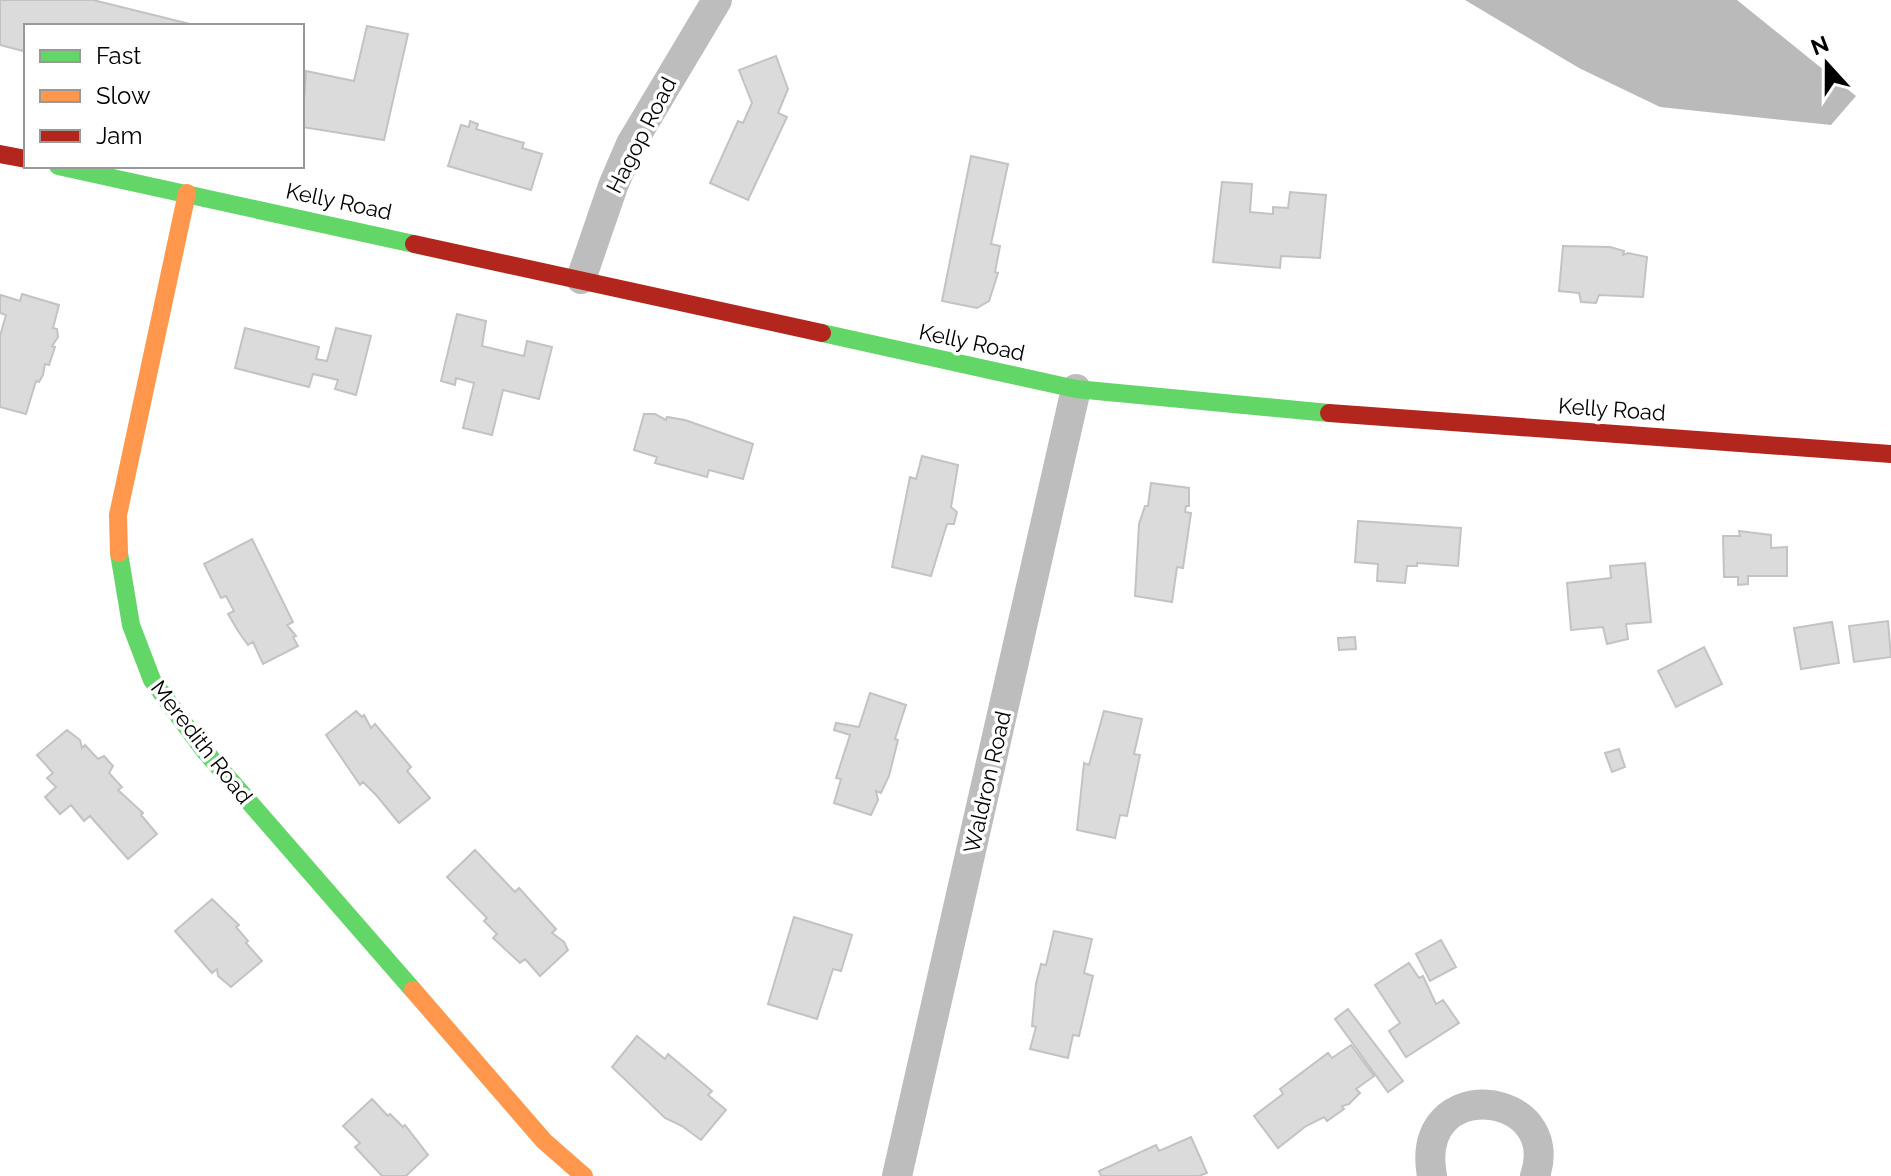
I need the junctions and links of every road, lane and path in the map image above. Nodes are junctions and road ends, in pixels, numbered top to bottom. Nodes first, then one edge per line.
1 (717, 0) edge
2 (0, 154) edge
3 (24, 159) edge
4 (68, 168) edge
5 (187, 193) junction
6 (581, 279) junction
7 (1076, 389) junction
8 (1891, 454) edge
9 (584, 1176) edge
10 (897, 1176) edge
11 (1432, 1176) edge
12 (1535, 1176) edge

1 - 6 street, Hagop Road
2 - 3 street
4 - 5 street, Kelly Road
5 - 6 street, Kelly Road
5 - 9 street, Meredith Road
6 - 7 street, Kelly Road
7 - 8 street, Kelly Road
7 - 10 street, Waldron Road
11 - 12 street

